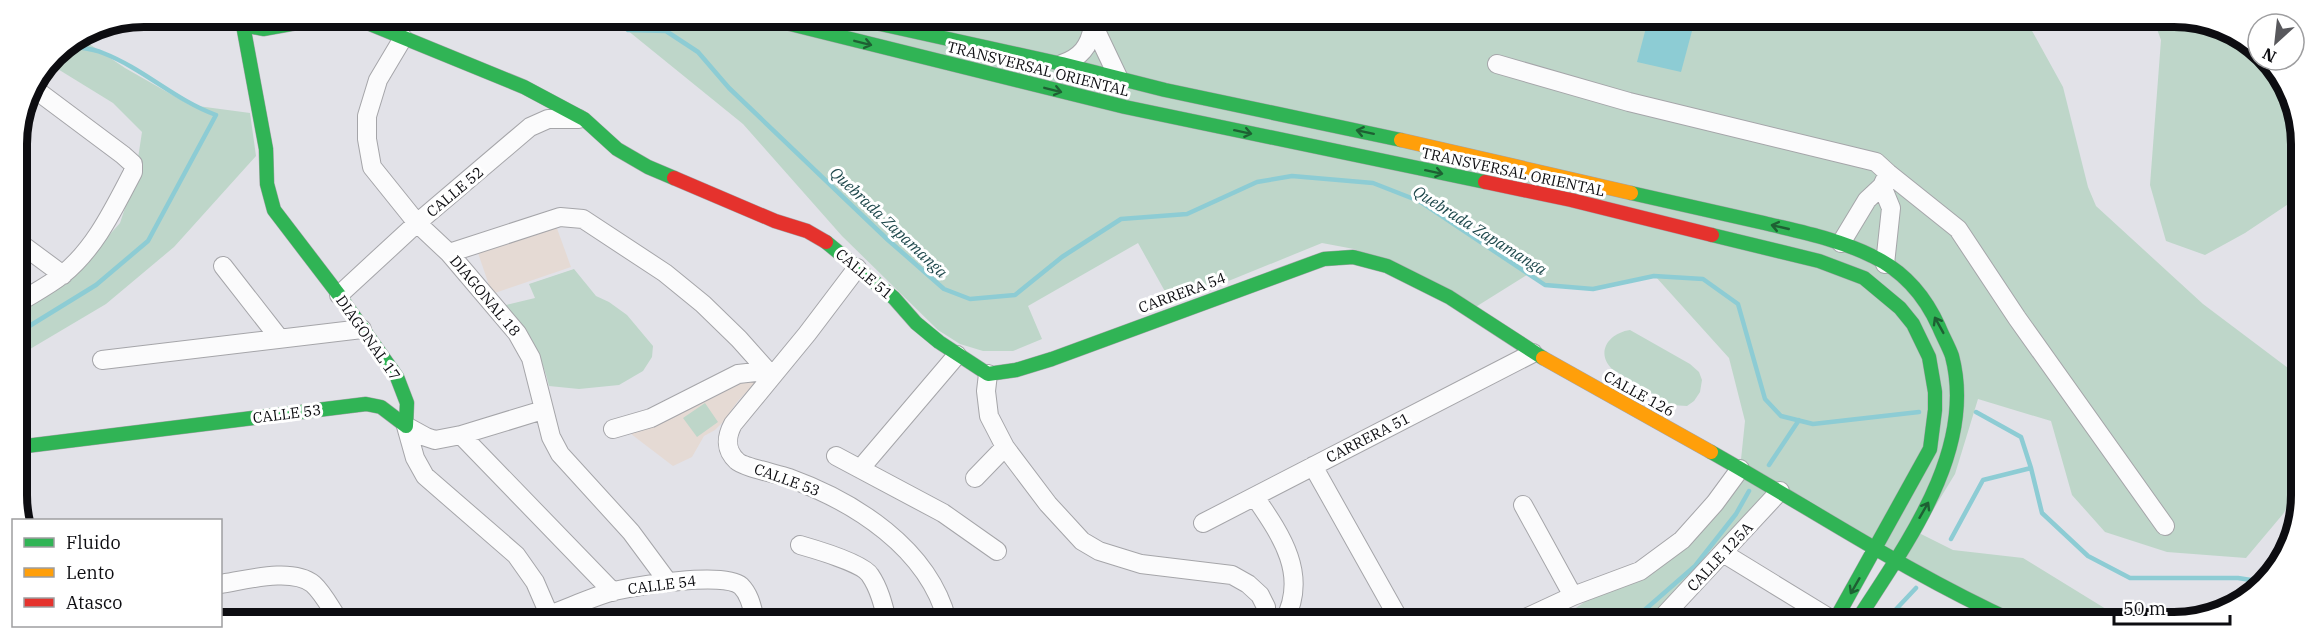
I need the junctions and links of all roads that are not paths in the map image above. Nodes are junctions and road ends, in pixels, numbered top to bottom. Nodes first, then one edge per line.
1 (243, 27) edge
2 (253, 27) edge
3 (274, 27) edge
4 (379, 27) edge
5 (802, 27) edge
6 (894, 27) edge
7 (1091, 27) edge
8 (1093, 27) edge
9 (403, 38) junction
10 (1062, 64) junction
11 (1497, 64) dead end
12 (1119, 79) junction
13 (39, 92) edge
14 (584, 118) junction
15 (1885, 180) junction
16 (417, 223) junction
17 (1841, 243) junction
18 (27, 248) edge
19 (449, 253) junction
20 (1885, 264) junction
21 (223, 266) dead end
22 (1387, 266) joint
23 (857, 268) junction
24 (63, 275) junction
25 (339, 295) junction
26 (27, 297) edge
27 (362, 329) junction
28 (280, 339) junction
29 (1533, 353) junction
30 (957, 355) junction
31 (102, 360) dead end
32 (988, 374) junction
33 (772, 376) junction
34 (543, 410) junction
35 (406, 426) junction
36 (613, 429) dead end
37 (460, 435) junction
38 (27, 446) edge
39 (1005, 447) junction
40 (836, 456) dead end
41 (1313, 466) junction
42 (860, 469) junction
43 (1740, 469) junction
44 (975, 478) dead end
45 (1780, 491) junction
46 (1255, 497) junction
47 (1523, 505) dead end
48 (1203, 522) dead end
49 (2165, 526) dead end
50 (800, 545) dead end
51 (1876, 550) junction
52 (997, 551) dead end
53 (1723, 553) junction
54 (1895, 561) junction
55 (668, 582) junction
56 (222, 584) edge
57 (613, 592) junction
58 (1573, 596) junction
59 (333, 612) edge
60 (548, 612) edge
61 (563, 612) edge
62 (753, 612) edge
63 (885, 612) edge
64 (945, 612) edge
65 (1264, 612) edge
66 (1288, 612) edge
67 (1395, 612) edge
68 (1539, 612) edge
69 (1667, 612) edge
70 (1819, 612) edge
71 (1839, 612) edge
72 (1862, 612) edge
73 (1993, 612) edge

1 - 25 main road, DIAGONAL 17
2 - 3 main road
4 - 9 main road, CALLE 51
5 -> 51 main road, TRANSVERSAL ORIENTAL
6 - 10 main road, TRANSVERSAL ORIENTAL
7 - 10 street
8 - 12 street
9 - 14 main road, CALLE 51
9 - 16 street, DIAGONAL 18
10 - 12 main road, TRANSVERSAL ORIENTAL
11 - 15 street
17 -> 12 main road, TRANSVERSAL ORIENTAL
13 - 24 street
14 - 16 street, CALLE 52
14 - 23 main road, CALLE 51
15 - 17 street
15 - 20 street
15 - 49 street
16 - 19 street, DIAGONAL 18
16 - 25 street, CALLE 52
17 - 20 main road, TRANSVERSAL ORIENTAL
18 - 24 street
19 - 33 street
19 - 34 street, DIAGONAL 18
54 -> 20 main road, TRANSVERSAL ORIENTAL
21 - 28 street
22 - 29 main road, CALLE 126
22 - 32 main road, CARRERA 54
23 - 30 main road, CALLE 51
23 - 33 street, CALLE 53
24 - 26 street
25 - 27 main road, DIAGONAL 17
27 - 28 street
27 - 35 main road, DIAGONAL 17
28 - 31 street
29 - 41 street, CARRERA 51
29 - 43 main road, CALLE 126
30 - 32 main road, CALLE 51
30 - 42 street
32 - 39 street
33 - 36 street
33 - 64 street, CALLE 53
34 - 37 street, CALLE 53
34 - 55 street, DIAGONAL 18
35 - 37 street, CALLE 53
35 - 38 main road, CALLE 53
35 - 60 street, DIAGONAL 17
37 - 57 street
39 - 44 street
39 - 65 street
40 - 42 street
41 - 46 street, CARRERA 51
41 - 67 street
42 - 52 street
43 - 45 main road, CALLE 126
43 - 58 street
45 - 51 main road, CALLE 126
45 - 53 street, CALLE 125A
46 - 48 street, CARRERA 51
46 - 66 street
47 - 58 street
50 - 63 street
51 - 54 main road, CALLE 126
51 -> 71 main road, TRANSVERSAL ORIENTAL
53 - 69 street, CALLE 125A
53 - 70 street
54 - 72 main road, TRANSVERSAL ORIENTAL
54 - 73 main road, CALLE 126
55 - 57 street, CALLE 54
55 - 62 street, CALLE 54
56 - 59 street
57 - 61 street, CALLE 54
58 - 68 street

